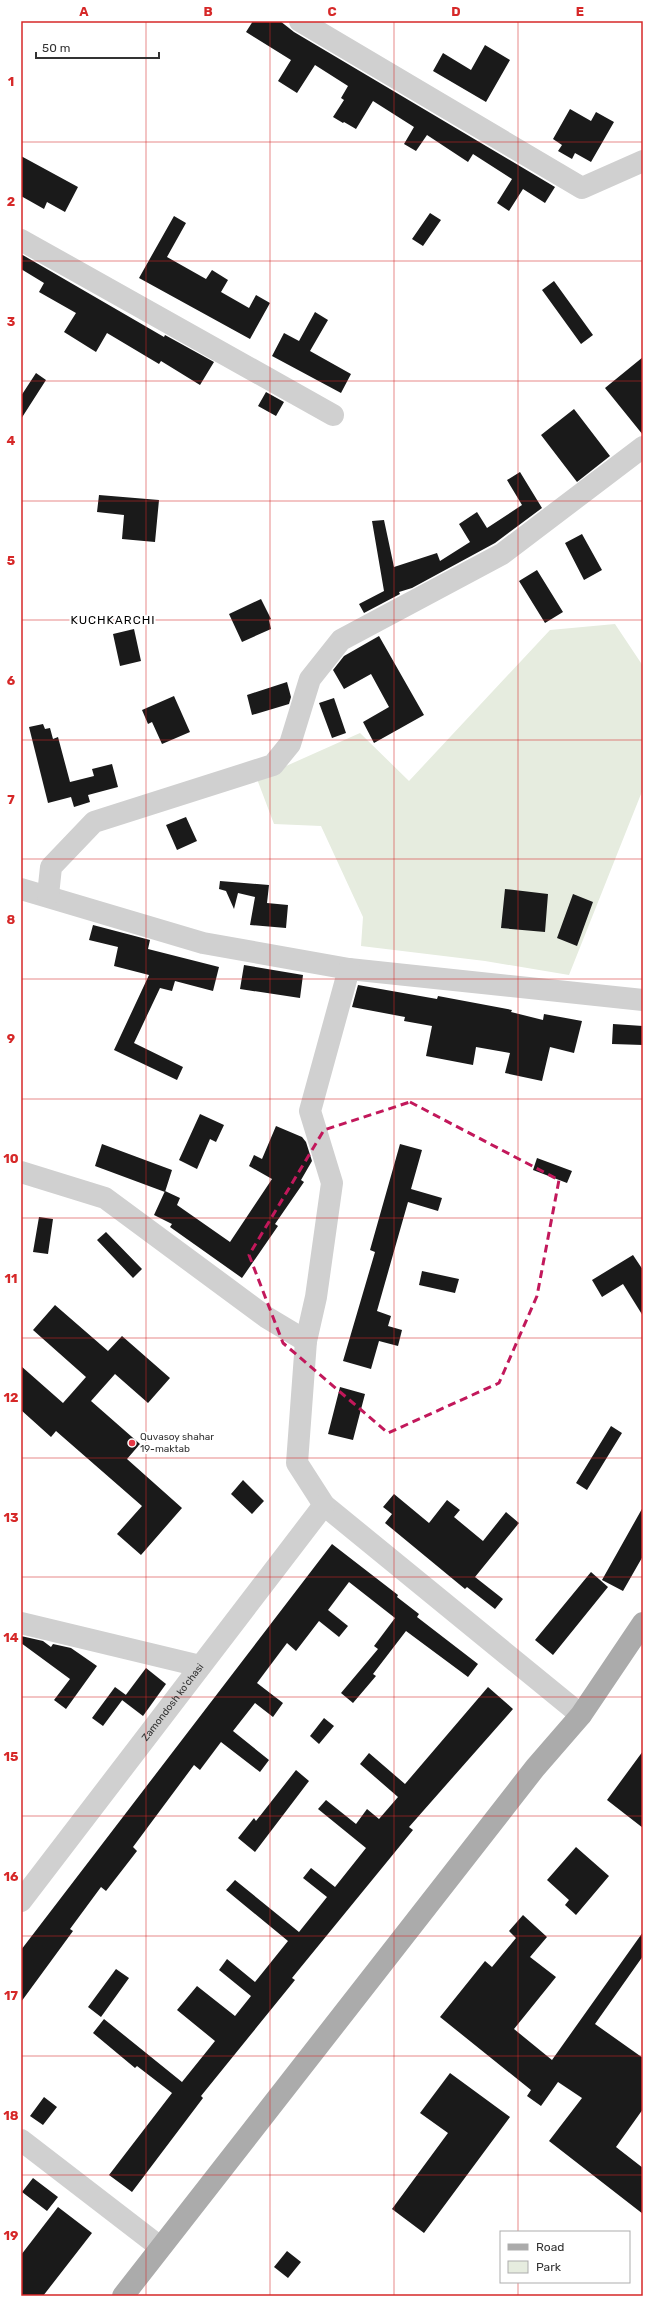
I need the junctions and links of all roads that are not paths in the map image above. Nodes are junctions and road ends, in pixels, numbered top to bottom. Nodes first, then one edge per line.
1 (300, 21) edge
2 (643, 161) edge
3 (21, 240) edge
4 (333, 416) dead end
5 (643, 447) edge
6 (21, 888) edge
7 (48, 895) junction
8 (348, 969) junction
9 (643, 1000) edge
10 (21, 1172) edge
11 (306, 1341) junction
12 (324, 1505) junction
13 (21, 1623) edge
14 (643, 1623) edge
15 (200, 1666) junction
16 (581, 1715) junction
17 (21, 1901) edge
18 (21, 2140) edge
19 (160, 2247) junction
20 (123, 2296) edge

1 - 2 street
3 - 4 street
5 - 7 street
6 - 7 street
7 - 8 street
8 - 9 street
8 - 11 street
10 - 11 street
11 - 12 street
12 - 15 street, Zamondosh ko'chasi
12 - 16 street
13 - 15 street
14 - 16 main road
15 - 17 street, Zamondosh ko'chasi
16 - 19 main road
18 - 19 street
19 - 20 main road

